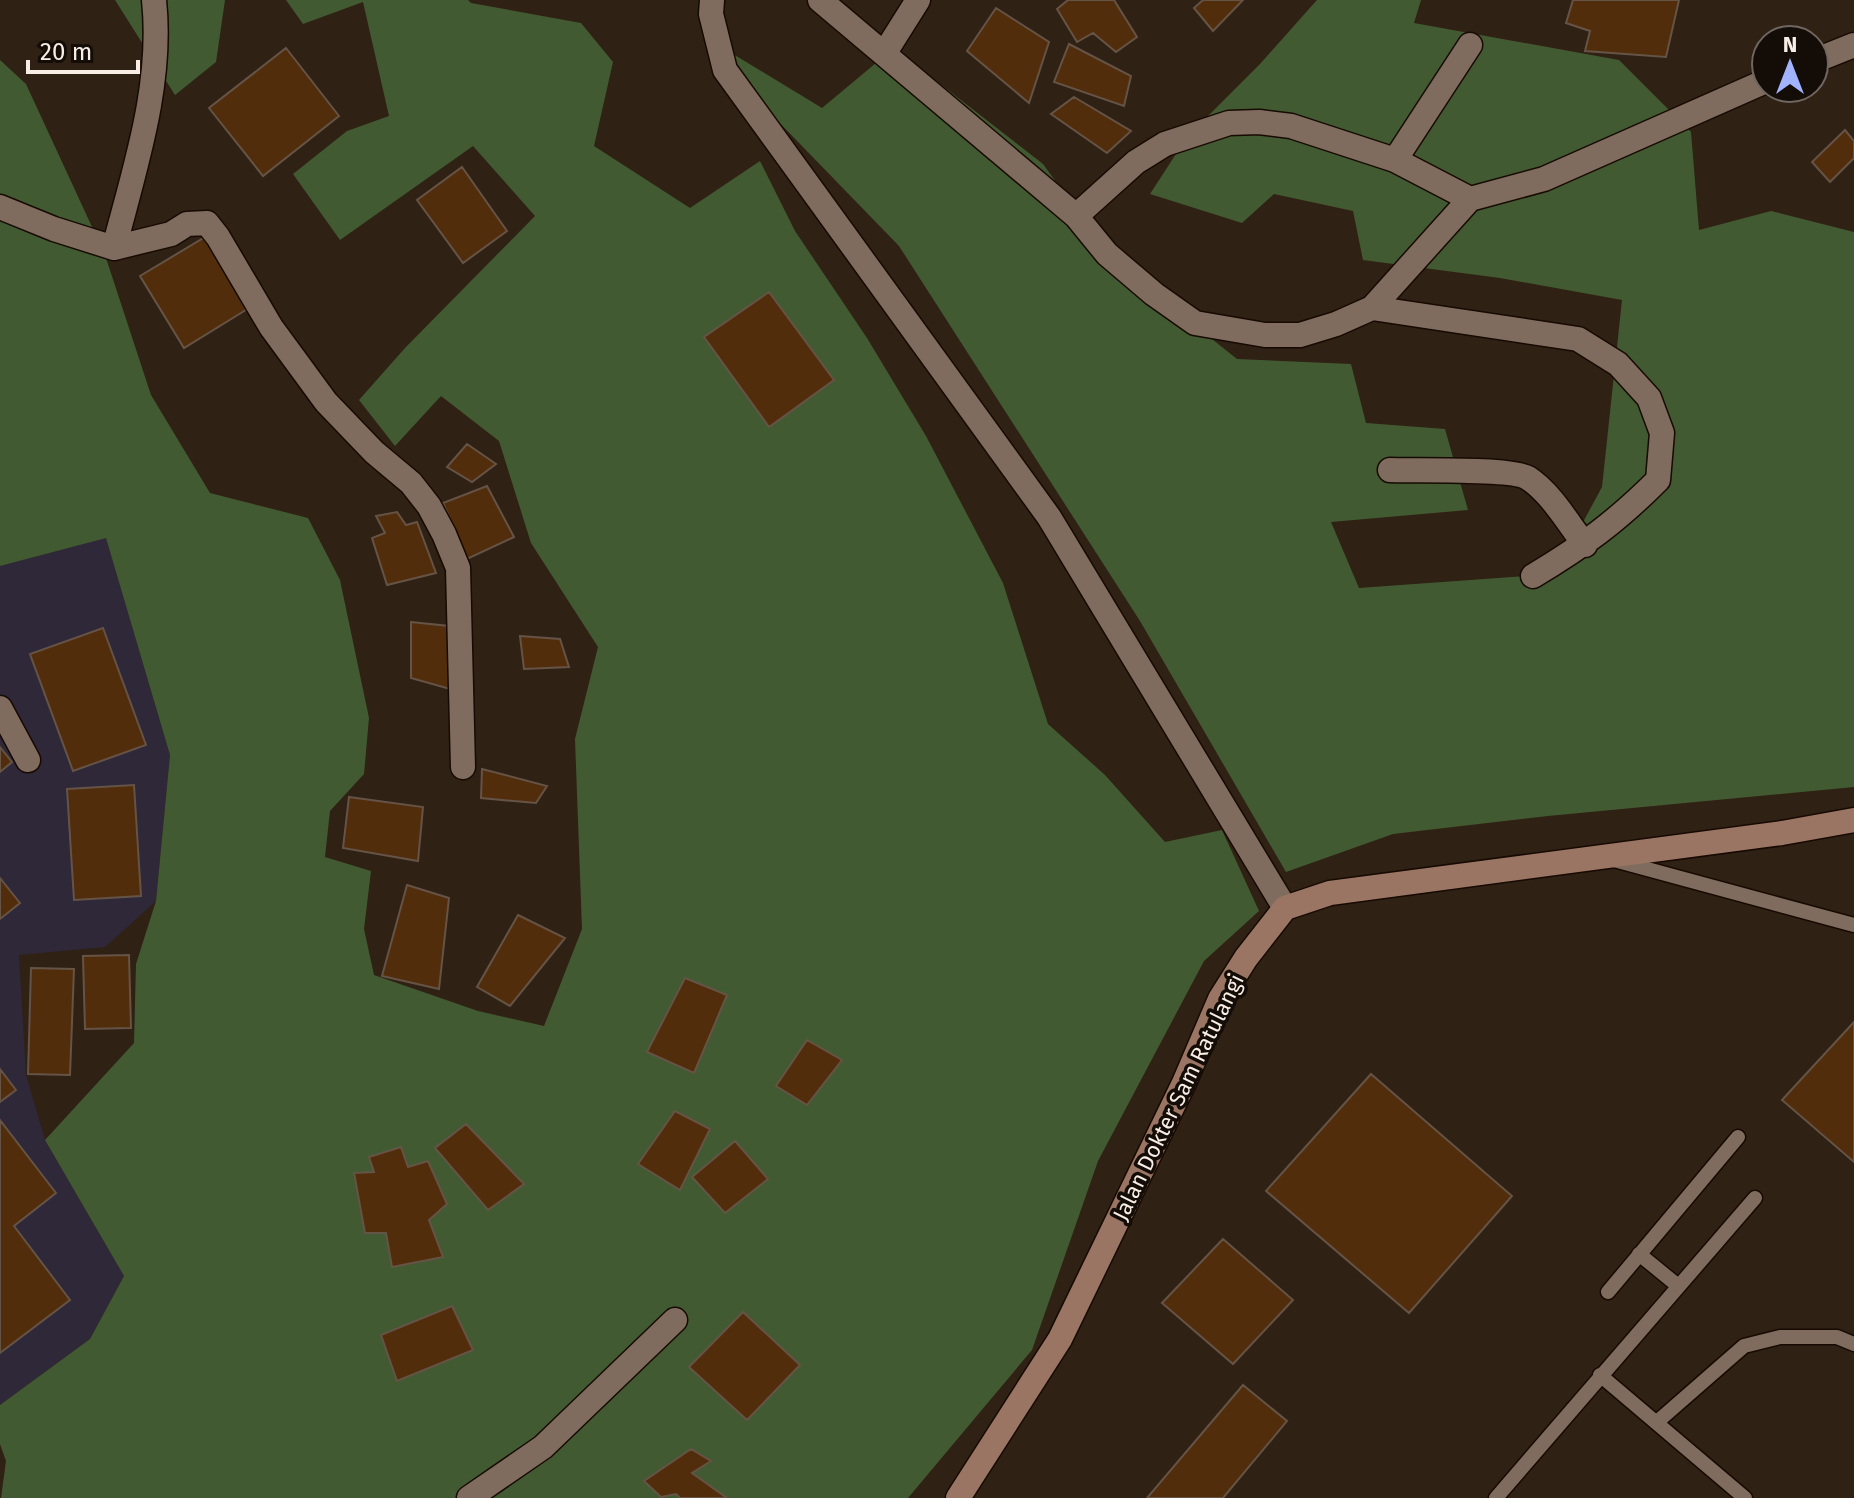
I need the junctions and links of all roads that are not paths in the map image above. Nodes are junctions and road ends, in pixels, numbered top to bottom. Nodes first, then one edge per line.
1 (154, 0) edge
2 (712, 0) edge
3 (820, 0) edge
4 (918, 0) edge
5 (1470, 45) dead end
6 (1854, 45) edge
7 (884, 54) junction
8 (1830, 55) edge
9 (1750, 88) edge
10 (1395, 160) junction
11 (1470, 199) junction
12 (0, 207) edge
13 (1076, 216) junction
14 (114, 248) junction
15 (1372, 308) junction
16 (1390, 470) dead end
17 (1585, 545) junction
18 (1533, 576) dead end
19 (0, 708) edge
20 (28, 760) dead end
21 (463, 767) dead end
22 (1854, 820) edge
23 (1602, 856) junction
24 (1285, 908) junction
25 (1854, 925) edge
26 (1738, 1137) dead end
27 (1755, 1198) dead end
28 (1639, 1254) junction
29 (1677, 1285) junction
30 (1608, 1292) dead end
31 (675, 1320) dead end
32 (1854, 1344) edge
33 (1600, 1375) junction
34 (1657, 1422) junction
35 (469, 1498) edge
36 (958, 1498) edge
37 (1496, 1498) edge
38 (1745, 1498) edge

1 - 14 street
2 - 24 street
3 - 7 street
4 - 7 street
5 - 10 street
6 - 8 street
7 - 13 street
9 - 11 street
10 - 11 street
10 - 13 street
11 - 15 street
12 - 14 street
13 - 15 street
14 - 21 street
15 - 17 street
16 - 17 street
17 - 18 street
19 - 20 street
22 - 23 main road
23 - 24 main road
23 - 25 lane
24 - 36 main road, Jalan Dokter Sam Ratulangi
26 - 28 lane
27 - 29 lane
28 - 29 lane
28 - 30 lane
29 - 33 lane
31 - 35 street
32 - 34 lane
33 - 34 lane
33 - 37 lane
34 - 38 lane

